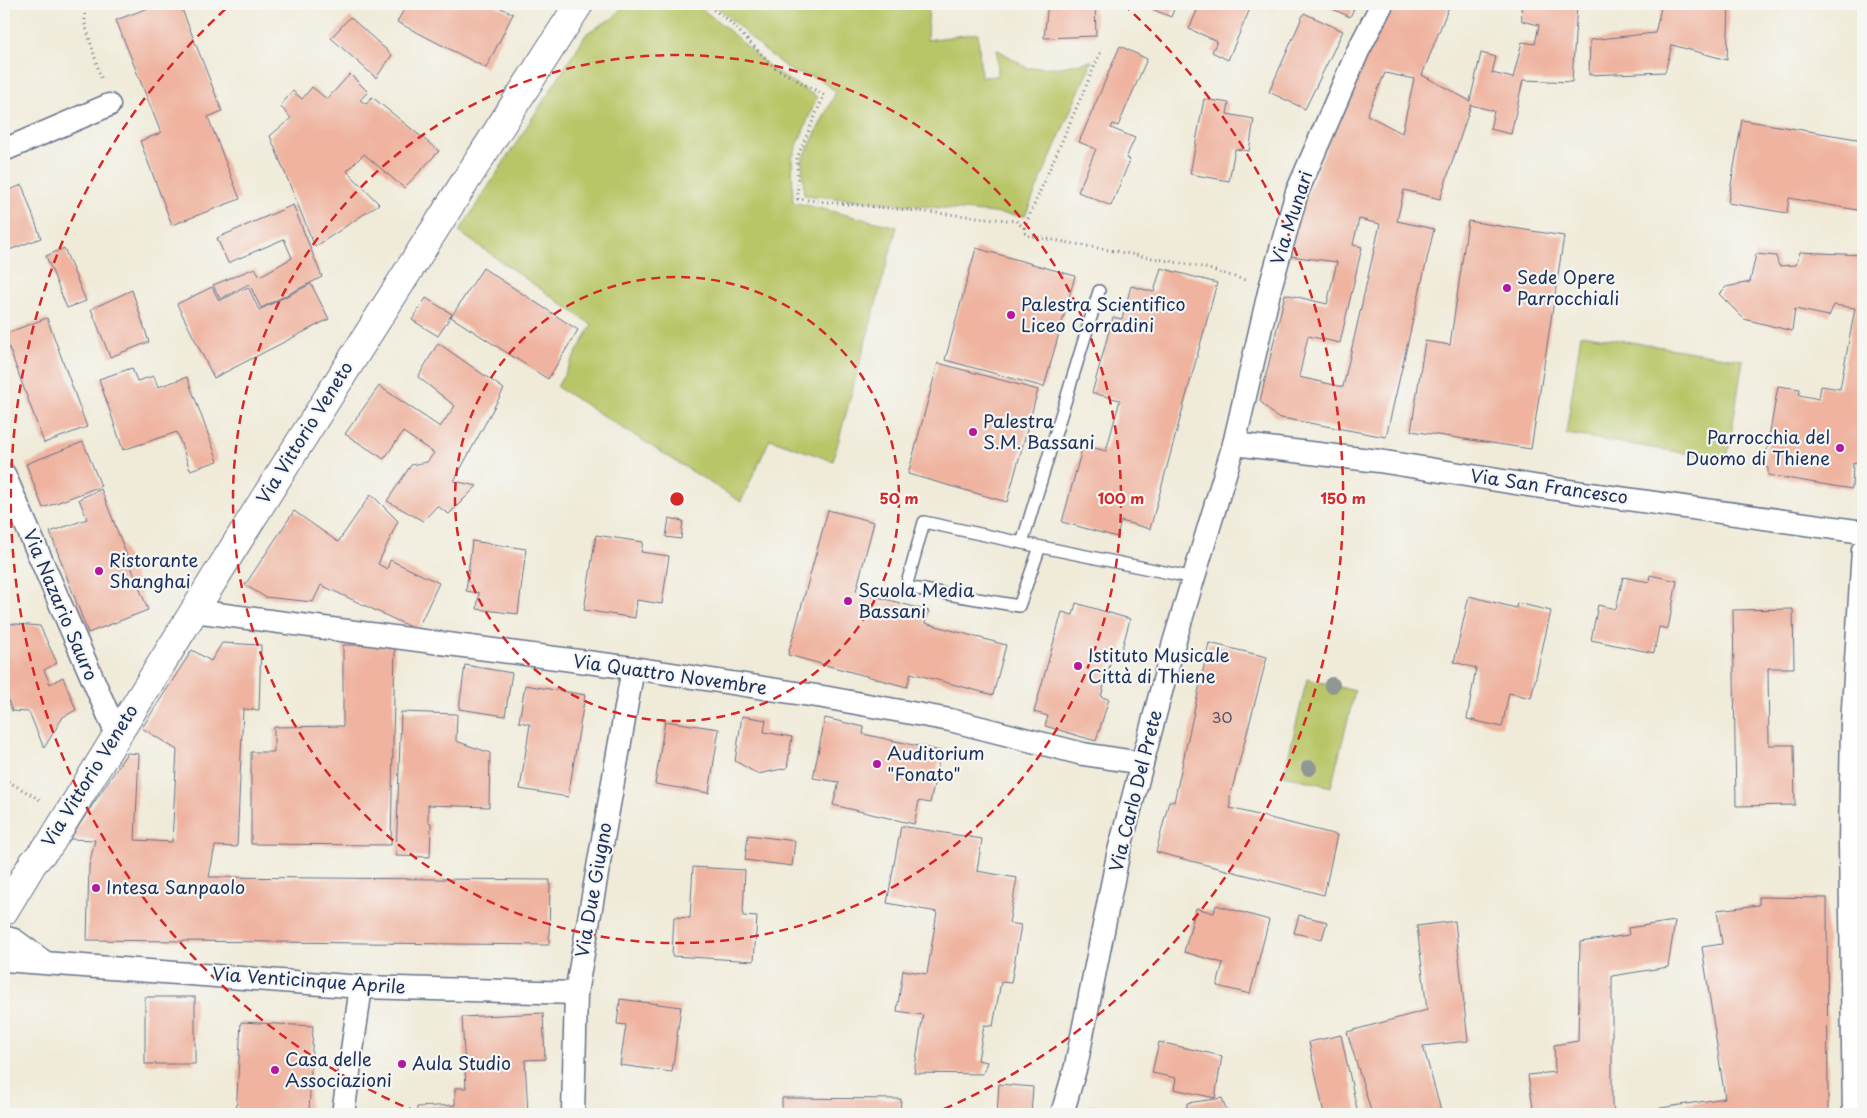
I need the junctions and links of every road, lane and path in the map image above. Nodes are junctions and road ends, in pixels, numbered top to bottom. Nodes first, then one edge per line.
1 (85, 4) edge
2 (579, 4) edge
3 (705, 4) edge
4 (1382, 4) edge
5 (1102, 49) dead end
6 (109, 105) joint
7 (4, 150) edge
8 (1024, 228) junction
9 (1270, 288) junction
10 (1099, 292) dead end
11 (1234, 444) junction
12 (4, 474) edge
13 (1863, 532) edge
14 (1022, 543) junction
15 (1040, 547) junction
16 (1863, 550) edge
17 (1194, 578) junction
18 (194, 611) junction
19 (633, 668) junction
20 (117, 736) junction
21 (1142, 763) junction
22 (4, 779) edge
23 (43, 802) dead end
24 (33, 863) junction
25 (4, 873) edge
26 (4, 911) edge
27 (4, 937) edge
28 (4, 960) edge
29 (43, 961) junction
30 (362, 987) junction
31 (576, 993) junction
32 (343, 1114) edge
33 (573, 1114) edge
34 (1062, 1114) edge
35 (1854, 1114) edge

1 - 6 path
2 - 18 main road, Via Vittorio Veneto
3 - 8 path
4 - 9 street, Via Munari
5 - 8 path
6 - 7 street
8 - 9 path
9 - 11 street, Via Munari
10 - 14 lane
11 - 13 street, Via San Francesco
11 - 17 street, Via Carlo Del Prete
12 - 20 street, Via Nazario Sauro
14 - 15 lane
14 - 15 lane
15 - 17 lane
16 - 35 street
17 - 21 street, Via Carlo Del Prete
18 - 19 street, Via Quattro Novembre
18 - 20 main road, Via Vittorio Veneto
19 - 21 street, Via Quattro Novembre
19 - 31 street, Via Due Giugno
20 - 24 main road, Via Vittorio Veneto
21 - 34 street, Via Carlo Del Prete
22 - 23 path
24 - 25 main road, Via Vittorio Veneto
24 - 26 main road, Via Vittorio Veneto
27 - 29 street
28 - 29 street, Via Venticinque Aprile
29 - 30 street, Via Venticinque Aprile
30 - 31 street, Via Venticinque Aprile
30 - 32 street
31 - 33 street, Via Due Giugno

